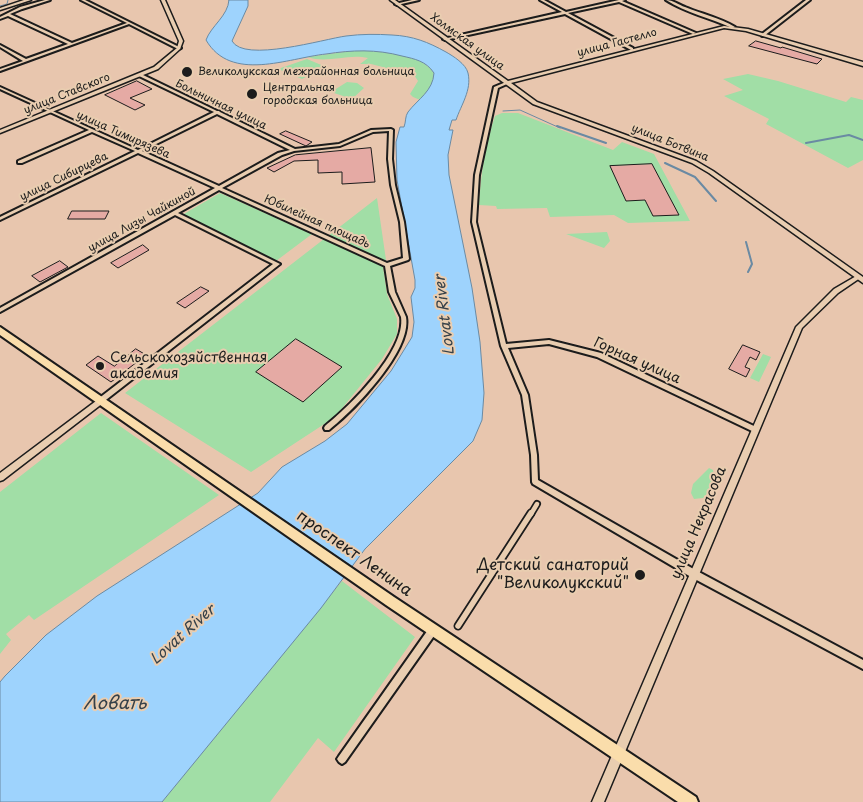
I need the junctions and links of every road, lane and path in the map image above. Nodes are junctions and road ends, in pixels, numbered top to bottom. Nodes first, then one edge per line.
1 (29, 0) edge
2 (48, 0) edge
3 (83, 0) edge
4 (164, 0) edge
5 (392, 0) edge
6 (417, 0) edge
7 (542, 0) edge
8 (619, 0) edge
9 (668, 0) edge
10 (808, 0) edge
11 (397, 4) junction
12 (0, 9) edge
13 (564, 13) junction
14 (7, 14) junction
15 (0, 18) edge
16 (130, 23) junction
17 (733, 27) junction
18 (694, 33) junction
19 (762, 35) junction
20 (445, 39) junction
21 (71, 44) junction
22 (0, 46) edge
23 (178, 48) junction
24 (632, 49) junction
25 (26, 60) junction
26 (863, 64) edge
27 (0, 70) edge
28 (140, 75) junction
29 (506, 83) junction
30 (0, 88) edge
31 (50, 112) junction
32 (218, 112) junction
33 (91, 131) junction
34 (0, 132) edge
35 (294, 150) junction
36 (137, 151) junction
37 (20, 162) dead end
38 (218, 188) junction
39 (238, 198) joint
40 (175, 213) junction
41 (0, 219) edge
42 (387, 265) junction
43 (861, 278) edge
44 (0, 310) edge
45 (0, 330) edge
46 (504, 346) junction
47 (100, 401) junction
48 (327, 428) dead end
49 (754, 429) junction
50 (0, 478) edge
51 (537, 504) dead end
52 (694, 574) junction
53 (458, 626) dead end
54 (433, 630) junction
55 (863, 665) edge
56 (619, 753) junction
57 (342, 759) dead end
58 (598, 802) edge
59 (691, 802) edge

1 - 12 main road
2 - 14 street
3 - 16 street
4 - 23 street
5 - 11 main road, Холмская улица
6 - 11 street
7 - 13 street
8 - 13 street
8 - 18 street
9 - 17 street
10 - 19 street
11 - 20 main road, Холмская улица
13 - 20 street
13 - 24 street
14 - 15 street
14 - 21 street
16 - 21 street
16 - 23 street
17 - 18 main road, улица Гастелло
17 - 19 main road
18 - 24 main road, улица Гастелло
19 - 26 main road
20 - 29 main road, Холмская улица
21 - 25 street
22 - 25 street
23 - 28 street, улица Ставского
24 - 29 main road, улица Гастелло
25 - 27 street
28 - 31 street, улица Ставского
28 - 32 street, Больничная улица
29 - 43 main road, улица Ботвина
29 - 46 street
30 - 31 street, улица Тимирязева
31 - 33 street, улица Тимирязева
31 - 34 street, улица Ставского
32 - 35 street, Больничная улица
32 - 36 street, улица Сибирцева
33 - 36 street, улица Тимирязева
33 - 37 street
35 - 38 street, улица Лизы Чайкиной
35 - 42 street, улица Лизы Чайкиной
36 - 38 street, улица Тимирязева
36 - 41 street, улица Сибирцева
38 - 39 street, улица Тимирязева
38 - 40 street, улица Лизы Чайкиной
39 - 42 street, Юбилейная площадь
40 - 44 street, улица Лизы Чайкиной
40 - 47 street
42 - 48 street
43 - 49 street, улица Некрасова
45 - 47 main road, проспект Ленина
46 - 49 street, Горная улица
46 - 52 street
47 - 50 street
47 - 54 main road, проспект Ленина
49 - 52 street, улица Некрасова
51 - 53 street
52 - 55 street
52 - 56 street, улица Некрасова
54 - 56 main road, проспект Ленина
54 - 57 street
56 - 58 street, улица Некрасова
56 - 59 main road, проспект Ленина

